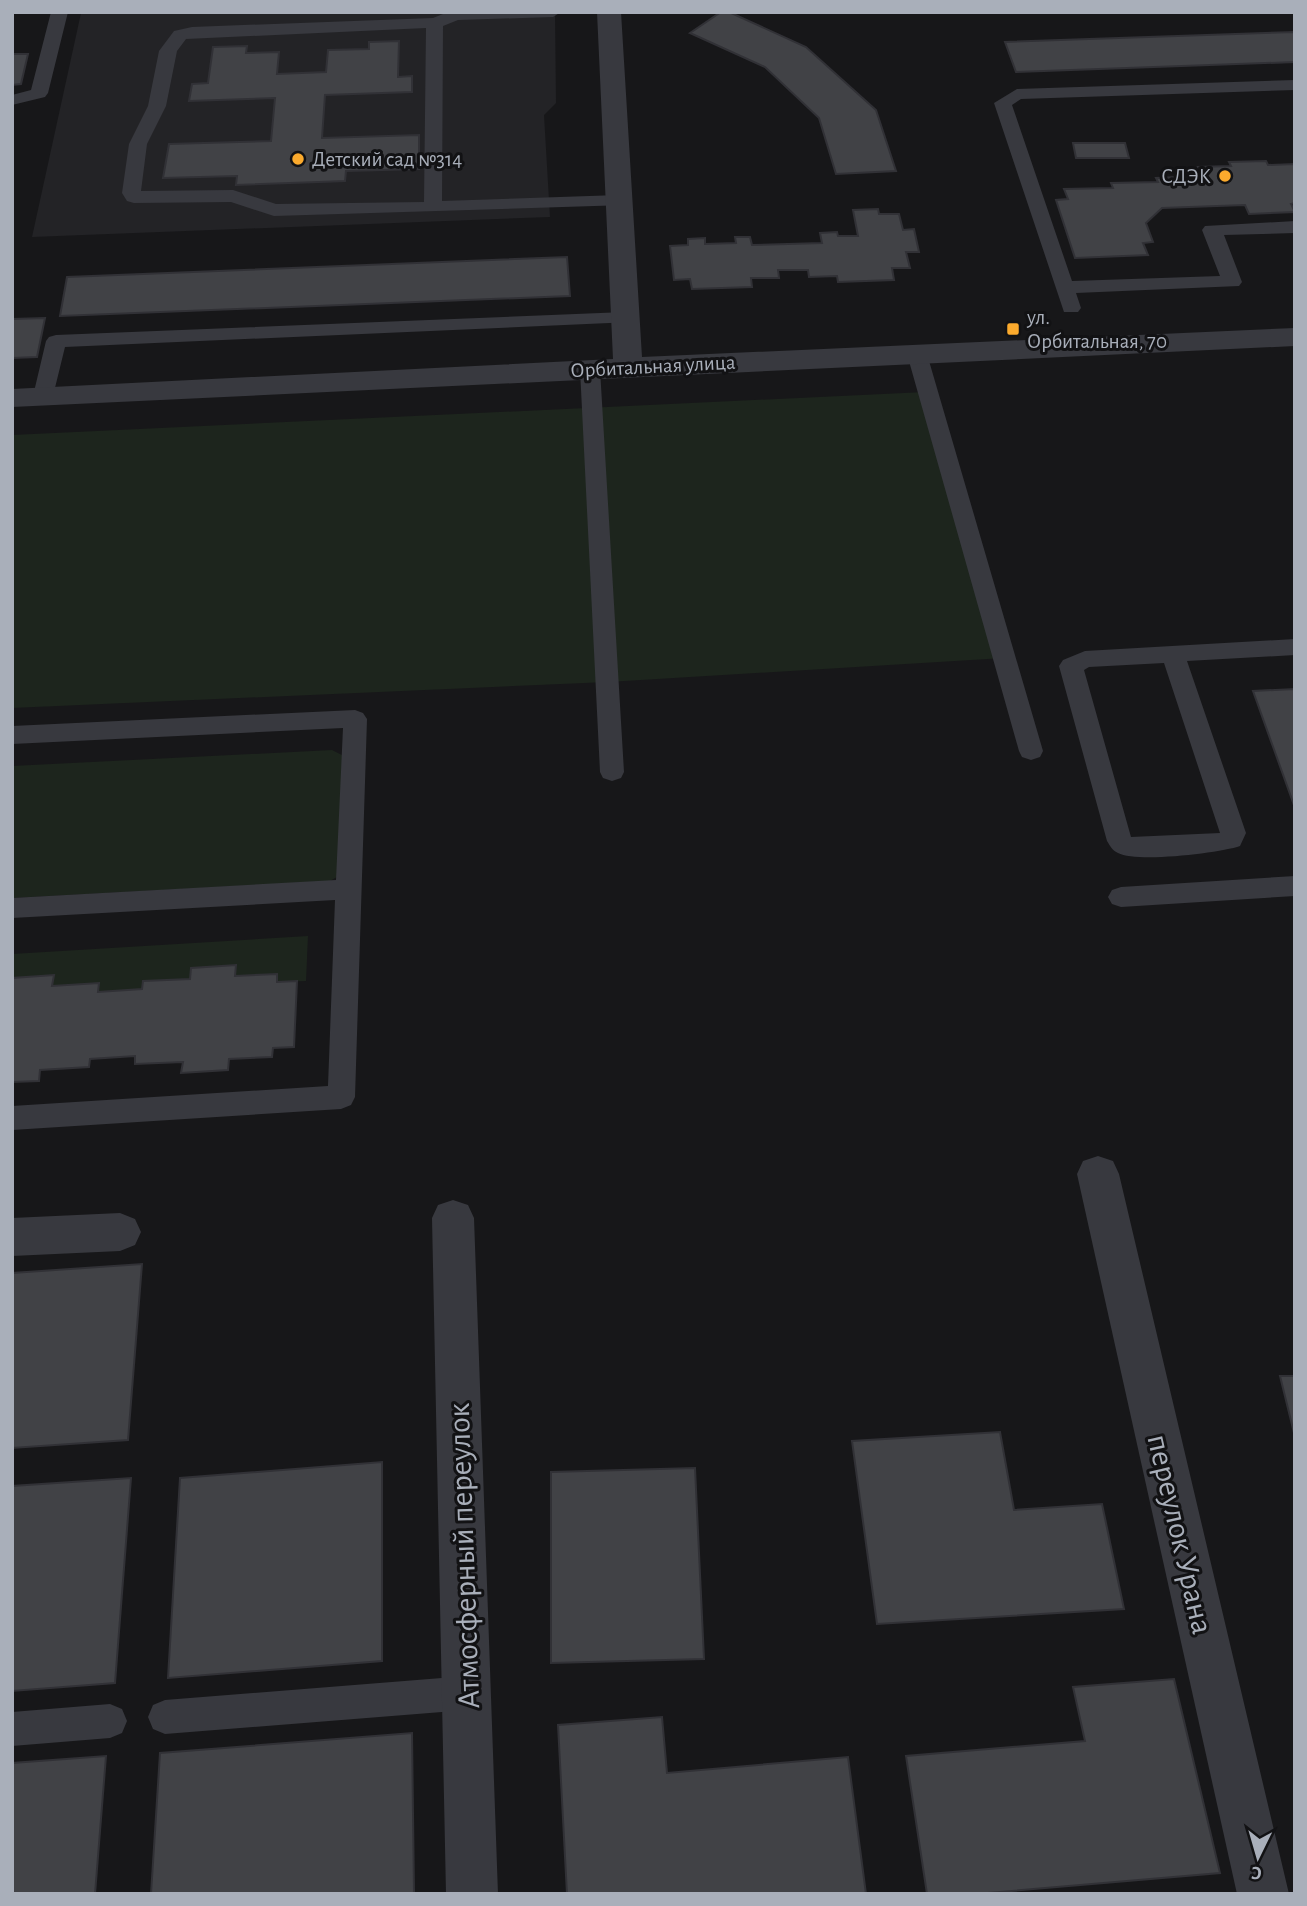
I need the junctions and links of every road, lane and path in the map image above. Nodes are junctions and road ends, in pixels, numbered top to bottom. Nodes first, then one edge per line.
1 (60, 12) edge
2 (553, 12) edge
3 (609, 12) edge
4 (435, 23) junction
5 (1295, 85) edge
6 (12, 100) edge
7 (619, 201) junction
8 (433, 206) junction
9 (1295, 227) edge
10 (1064, 287) junction
11 (1071, 308) dead end
12 (625, 318) junction
13 (1295, 337) edge
14 (917, 354) junction
15 (628, 366) junction
16 (590, 369) junction
17 (43, 396) junction
18 (12, 398) edge
19 (1295, 647) edge
20 (1173, 654) junction
21 (12, 735) edge
22 (1031, 751) dead end
23 (612, 772) dead end
24 (1295, 886) edge
25 (349, 889) junction
26 (1121, 897) dead end
27 (12, 908) edge
28 (12, 1118) edge
29 (1098, 1174) dead end
30 (453, 1218) dead end
31 (120, 1231) dead end
32 (12, 1237) edge
33 (467, 1693) junction
34 (165, 1717) dead end
35 (110, 1721) dead end
36 (12, 1729) edge
37 (472, 1894) edge
38 (1264, 1894) edge

1 - 6 lane
2 - 4 lane
3 - 7 street
4 - 8 lane
4 - 8 lane
5 - 10 lane
7 - 8 lane
7 - 12 street
9 - 10 lane
10 - 11 lane
12 - 15 street
12 - 17 lane
13 - 14 street, Орбитальная улица
14 - 15 street, Орбитальная улица
14 - 22 lane
15 - 16 street, Орбитальная улица
16 - 17 street, Орбитальная улица
16 - 23 lane
17 - 18 street, Орбитальная улица
19 - 20 lane
20 - 20 lane
21 - 25 lane
24 - 26 lane
25 - 27 lane
25 - 28 lane
29 - 38 street, переулок Урана
30 - 33 street, Атмосферный переулок
31 - 32 street
33 - 34 lane
33 - 37 street, Атмосферный переулок
35 - 36 lane

